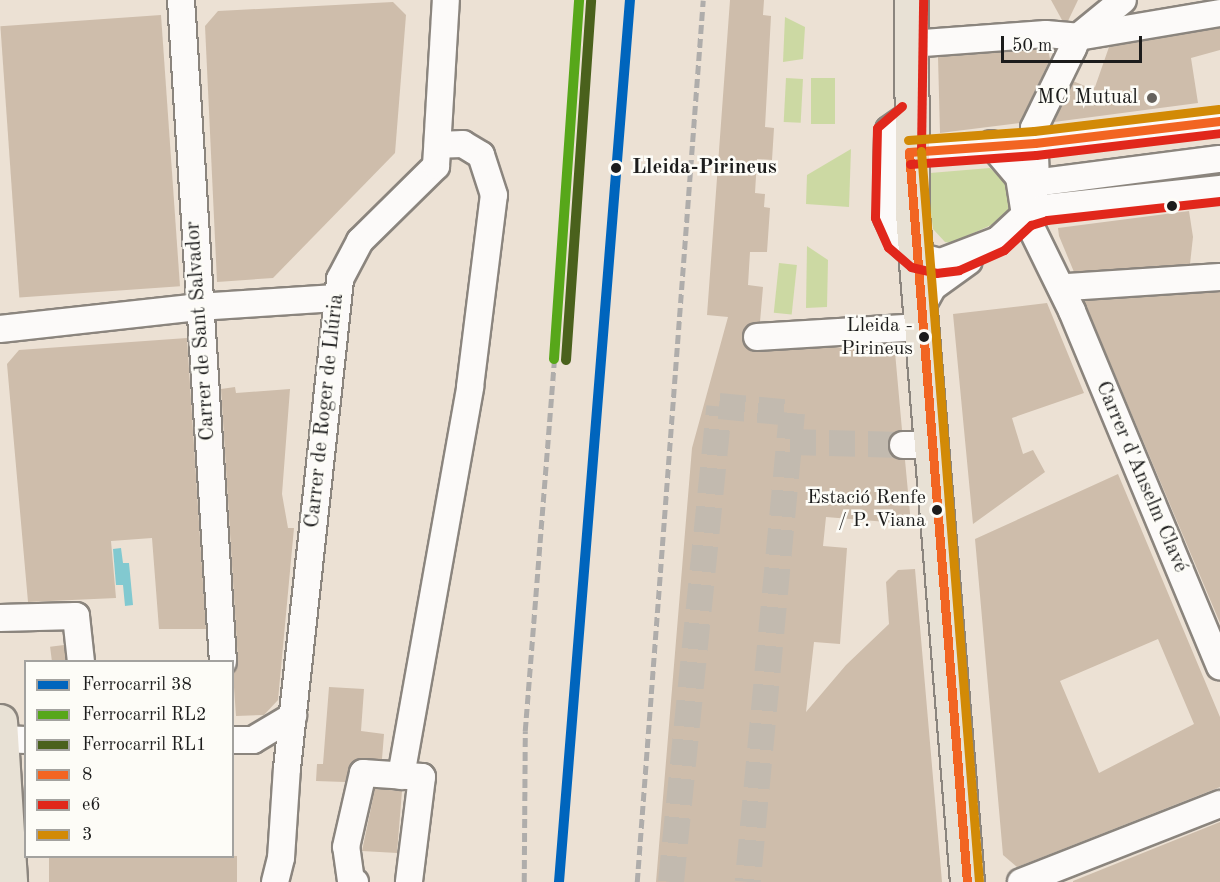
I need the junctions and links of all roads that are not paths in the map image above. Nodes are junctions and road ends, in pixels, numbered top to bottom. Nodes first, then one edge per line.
1 (181, 0) edge
2 (446, 0) edge
3 (911, 0) edge
4 (1123, 0) edge
5 (1220, 13) edge
6 (1078, 37) junction
7 (910, 44) junction
8 (1220, 121) edge
9 (1035, 143) junction
10 (992, 144) junction
11 (438, 145) junction
12 (1220, 159) edge
13 (898, 161) junction
14 (1042, 182) dead end
15 (1220, 189) edge
16 (1025, 215) junction
17 (984, 246) junction
18 (914, 255) junction
19 (1220, 277) edge
20 (1065, 287) junction
21 (336, 298) junction
22 (198, 307) junction
23 (921, 327) junction
24 (0, 329) edge
25 (757, 337) dead end
26 (0, 618) edge
27 (81, 660) edge
28 (223, 660) edge
29 (1220, 666) edge
30 (293, 716) junction
31 (7, 735) edge
32 (243, 740) edge
33 (287, 768) junction
34 (401, 776) junction
35 (1220, 804) edge
36 (281, 874) edge
37 (10, 882) edge
38 (355, 882) edge
39 (409, 882) edge
40 (967, 882) edge
41 (1021, 882) edge

1 - 22 street, Carrer de Sant Salvador
2 - 11 street, Carrer de Roger de Llúria
3 - 7 main road
4 - 6 street
5 - 6 street
6 - 7 street
6 - 9 street
7 - 13 main road
8 - 9 street
9 - 10 street
9 - 16 street
10 - 13 street
10 - 16 street
11 - 21 street, Carrer de Roger de Llúria
11 - 34 street
12 - 14 street
13 - 18 main road
15 - 16 street
16 - 17 street
16 - 20 street, Carrer d'Anselm Clavé
17 - 18 street
17 - 23 street
18 - 23 main road
19 - 20 street
20 - 29 street, Carrer d'Anselm Clavé
21 - 22 street
21 - 30 street, Carrer de Roger de Llúria
22 - 24 street
22 - 28 street, Carrer de Sant Salvador
23 - 25 street
23 - 40 main road
26 - 27 street
30 - 32 street
30 - 33 street, Carrer de Roger de Llúria
31 - 37 main road
32 - 33 street
33 - 36 street, Carrer de Roger de Llúria
34 - 38 street
34 - 39 street
35 - 41 street

